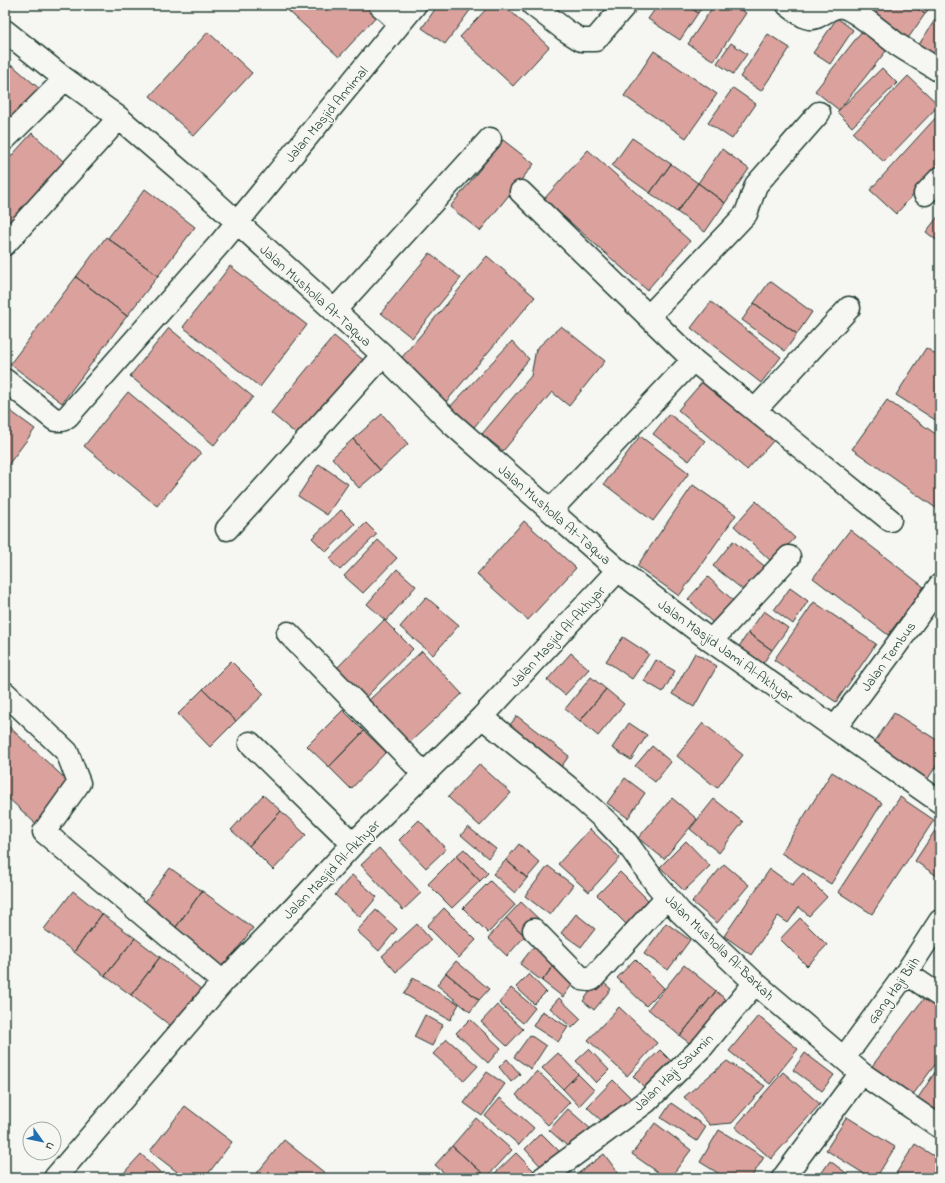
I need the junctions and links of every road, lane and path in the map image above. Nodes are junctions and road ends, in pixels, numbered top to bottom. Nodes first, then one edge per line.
1 (380, 5) edge
2 (414, 5) edge
3 (533, 5) edge
4 (625, 5) edge
5 (788, 5) edge
6 (400, 23) junction
7 (5, 31) edge
8 (940, 71) edge
9 (65, 79) junction
10 (819, 113) dead end
11 (119, 118) junction
12 (490, 138) dead end
13 (5, 139) edge
14 (521, 192) dead end
15 (236, 222) junction
16 (5, 244) edge
17 (849, 308) dead end
18 (334, 311) junction
19 (649, 316) junction
20 (383, 355) junction
21 (694, 360) junction
22 (5, 380) edge
23 (755, 410) junction
24 (551, 510) junction
25 (890, 520) dead end
26 (226, 530) dead end
27 (789, 557) dead end
28 (618, 570) junction
29 (940, 585) edge
30 (288, 633) dead end
31 (711, 641) junction
32 (5, 693) edge
33 (482, 717) junction
34 (835, 728) junction
35 (250, 743) dead end
36 (424, 774) junction
37 (940, 802) edge
38 (353, 844) junction
39 (667, 896) junction
40 (939, 925) edge
41 (534, 930) dead end
42 (906, 973) junction
43 (223, 982) junction
44 (755, 983) junction
45 (940, 996) edge
46 (844, 1058) junction
47 (861, 1073) junction
48 (940, 1127) edge
49 (55, 1178) edge
50 (543, 1178) edge
51 (783, 1178) edge

1 - 6 street
2 - 6 street, Jalan Masjid Annimal
3 - 4 street
5 - 8 street
6 - 15 street, Jalan Masjid Annimal
7 - 9 street, Jalan Musholla At-Taqwa
9 - 11 street, Jalan Musholla At-Taqwa
9 - 13 street
10 - 19 street
11 - 15 street, Jalan Musholla At-Taqwa
11 - 16 street
12 - 18 street
14 - 19 street
15 - 18 street, Jalan Musholla At-Taqwa
15 - 22 street, Jalan Masjid Annimal
17 - 23 street
18 - 20 street, Jalan Musholla At-Taqwa
19 - 21 street
20 - 24 street, Jalan Musholla At-Taqwa
20 - 26 street
21 - 23 street
21 - 24 street
23 - 25 street
24 - 28 street, Jalan Musholla At-Taqwa
27 - 31 street
28 - 31 street, Jalan Masjid Jami Al-Akhyar
28 - 33 street, Jalan Masjid Al-Akhyar
29 - 34 street, Jalan Tembus
30 - 36 street
31 - 34 street, Jalan Masjid Jami Al-Akhyar
32 - 43 street
33 - 36 street, Jalan Masjid Al-Akhyar
33 - 39 street, Jalan Musholla Al-Barkah
34 - 37 street
35 - 38 street
36 - 38 street, Jalan Masjid Al-Akhyar
38 - 43 street, Jalan Masjid Al-Akhyar
39 - 41 street
39 - 44 street, Jalan Musholla Al-Barkah
40 - 42 street, Gang Haji Biih
42 - 45 street
42 - 46 street, Gang Haji Biih
43 - 49 street, Jalan Masjid Al-Akhyar
44 - 46 street, Jalan Musholla Al-Barkah
44 - 50 street, Jalan Haji Saumin
46 - 47 street, Jalan Musholla Al-Barkah
47 - 48 street, Jalan Musholla Al-Barkah
47 - 51 street

